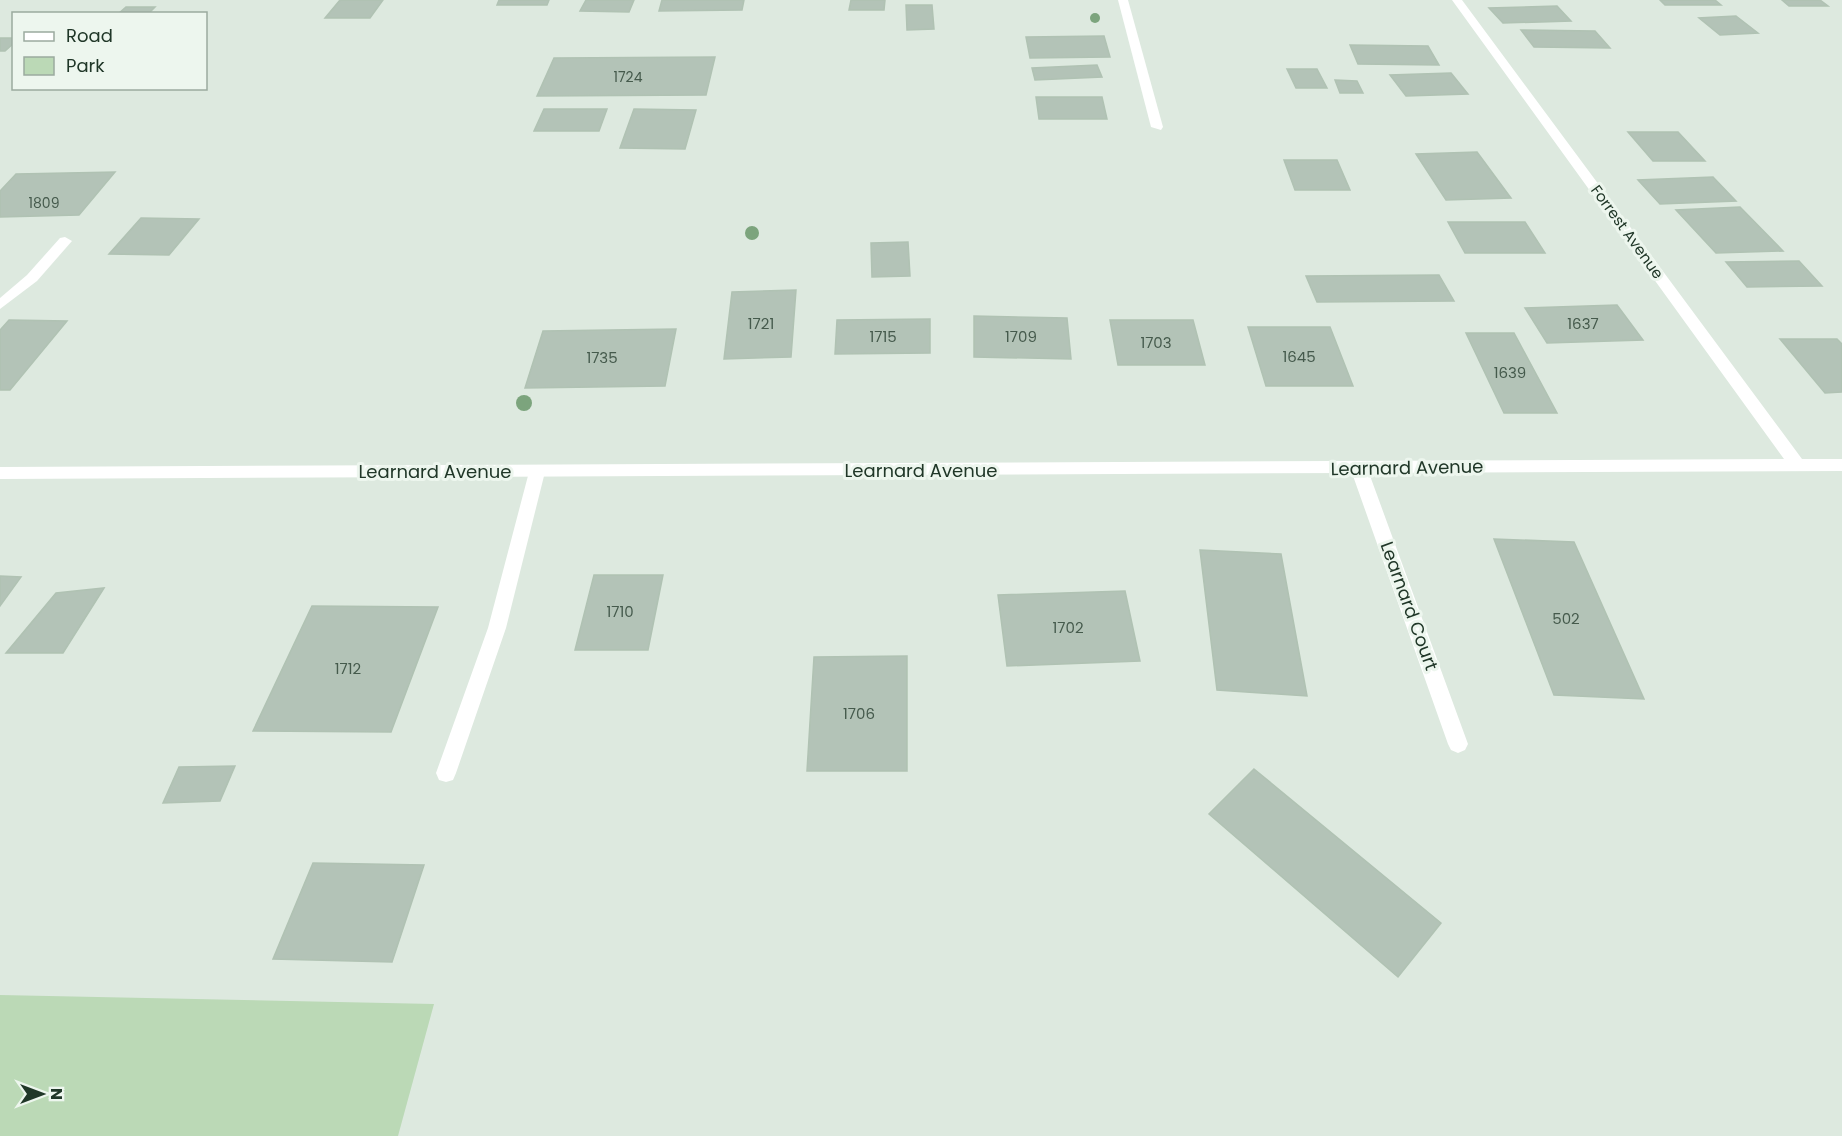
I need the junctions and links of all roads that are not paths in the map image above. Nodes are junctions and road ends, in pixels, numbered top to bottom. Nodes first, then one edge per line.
1 (1123, 0) edge
2 (1457, 0) edge
3 (1157, 127) dead end
4 (65, 241) dead end
5 (0, 305) edge
6 (1797, 465) junction
7 (1842, 465) edge
8 (1359, 469) junction
9 (537, 472) junction
10 (0, 473) edge
11 (1458, 744) dead end
12 (446, 773) dead end

1 - 3 street
2 - 6 street, Forrest Avenue
4 - 5 street
6 - 7 street, Learnard Avenue
6 - 8 street, Learnard Avenue
8 - 9 street, Learnard Avenue
8 - 11 street, Learnard Court
9 - 10 street, Learnard Avenue
9 - 12 street

